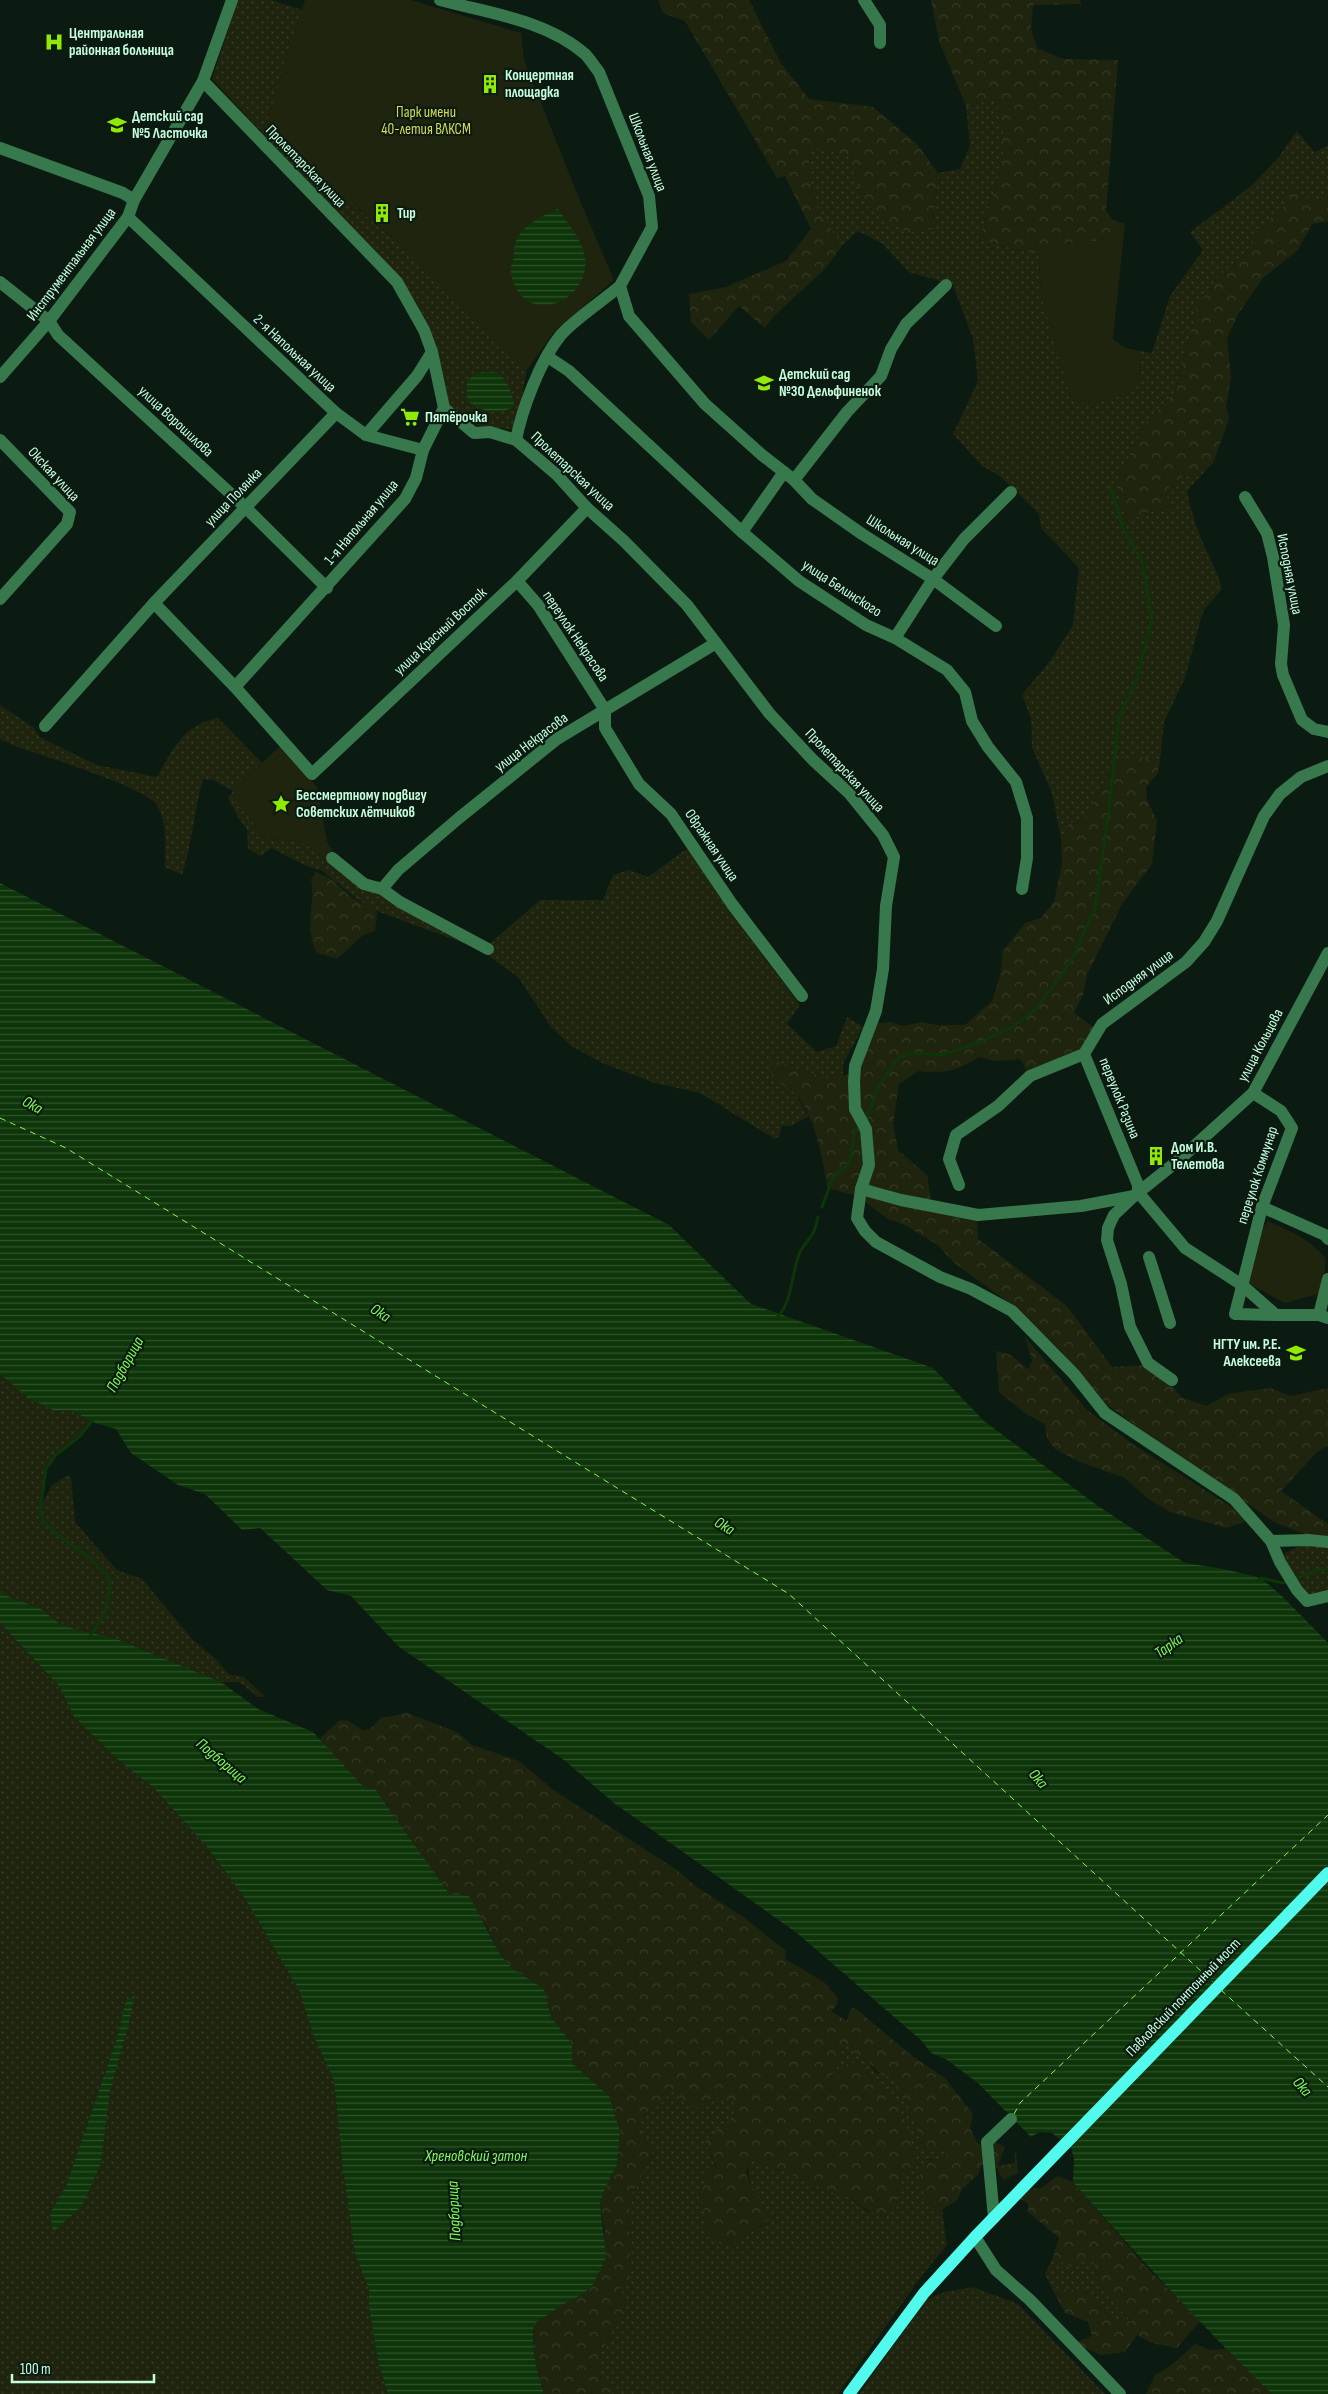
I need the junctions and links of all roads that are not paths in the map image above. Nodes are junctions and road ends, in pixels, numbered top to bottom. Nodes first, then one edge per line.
1 (232, 0) edge
2 (440, 0) edge
3 (864, 0) edge
4 (880, 42) dead end
5 (203, 81) junction
6 (0, 148) edge
7 (134, 200) junction
8 (128, 217) junction
9 (0, 282) edge
10 (946, 285) dead end
11 (620, 286) junction
12 (49, 321) junction
13 (432, 352) junction
14 (548, 357) junction
15 (0, 377) edge
16 (444, 408) junction
17 (336, 413) junction
18 (366, 435) junction
19 (0, 440) edge
20 (516, 440) junction
21 (423, 450) junction
22 (789, 476) junction
23 (1011, 492) dead end
24 (1245, 497) dead end
25 (245, 508) junction
26 (586, 508) junction
27 (742, 532) junction
28 (933, 579) junction
29 (13, 582) junction
30 (517, 582) junction
31 (326, 588) junction
32 (0, 589) edge
33 (0, 599) edge
34 (154, 603) junction
35 (996, 626) dead end
36 (895, 638) junction
37 (716, 643) junction
38 (235, 687) junction
39 (605, 710) junction
40 (45, 726) dead end
41 (1328, 732) edge
42 (1328, 766) edge
43 (332, 858) dead end
44 (382, 889) junction
45 (1022, 889) dead end
46 (488, 949) dead end
47 (1328, 953) edge
48 (802, 996) dead end
49 (1084, 1054) junction
50 (1253, 1093) junction
51 (959, 1185) dead end
52 (861, 1189) junction
53 (1136, 1194) junction
54 (1262, 1207) junction
55 (1328, 1239) edge
56 (1149, 1257) dead end
57 (1328, 1279) edge
58 (1242, 1285) junction
59 (1276, 1315) junction
60 (1324, 1317) edge
61 (1170, 1323) dead end
62 (1172, 1380) dead end
63 (1271, 1541) junction
64 (1328, 1542) edge
65 (1328, 1596) edge
66 (1328, 1873) edge
67 (1011, 2119) dead end
68 (994, 2218) junction
69 (975, 2237) junction
70 (849, 2394) edge
71 (1120, 2394) edge

1 - 5 street, Инструментальная улица
2 - 11 street, Школьная улица
3 - 4 street
5 - 7 street, Инструментальная улица
5 - 13 street, Пролетарская улица
6 - 7 street
7 - 8 street, Инструментальная улица
8 - 12 street, Инструментальная улица
8 - 17 street, 2-я Напольная улица
9 - 12 street, улица Ворошилова
10 - 22 street
11 - 14 street
11 - 22 street, Школьная улица
12 - 15 street, Инструментальная улица
12 - 25 street, улица Ворошилова
13 - 16 street, Пролетарская улица
13 - 18 street
14 - 20 street
14 - 27 street, улица Белинского
16 - 20 street
16 - 21 street, 1-я Напольная улица
17 - 18 street, 2-я Напольная улица
17 - 25 street, улица Полянка
18 - 21 street
19 - 29 street, Окская улица
20 - 26 street, Пролетарская улица
21 - 31 street, 1-я Напольная улица
22 - 27 street
22 - 28 street, Школьная улица
23 - 28 street
24 - 41 street, Исподняя улица
25 - 31 street, улица Ворошилова
25 - 34 street, улица Полянка
26 - 30 street, улица Красный Восток
26 - 37 street, Пролетарская улица
27 - 36 street, улица Белинского
28 - 35 street, Школьная улица
28 - 36 street
29 - 32 street
29 - 33 street, Окская улица
30 - 38 street, улица Красный Восток
30 - 39 street, переулок Некрасова
31 - 38 street, 1-я Напольная улица
34 - 38 street
34 - 40 street, улица Полянка
36 - 45 street, улица Белинского
37 - 39 street, улица Некрасова
37 - 52 street, Пролетарская улица
39 - 44 street, улица Некрасова
39 - 48 street, Овражная улица
42 - 49 street, Исподняя улица
43 - 44 street
44 - 46 street
47 - 50 street, улица Кольцова
49 - 51 street
49 - 53 street, переулок Разина
50 - 53 street, улица Кольцова
50 - 54 street, переулок Коммунар
52 - 53 street, улица Кольцова
52 - 63 street, Пролетарская улица
53 - 58 street, переулок Разина
53 - 62 street, улица Кольцова
54 - 55 street
54 - 58 street, переулок Коммунар
56 - 61 street
57 - 60 street
58 - 59 street, переулок Разина
58 - 59 street, переулок Коммунар
59 - 60 street
63 - 64 street
63 - 65 street
66 - 68 main road, Павловский понтонный мост
67 - 68 street
68 - 69 main road, Павловский понтонный мост
69 - 70 main road, Павловский понтонный мост
69 - 71 street

